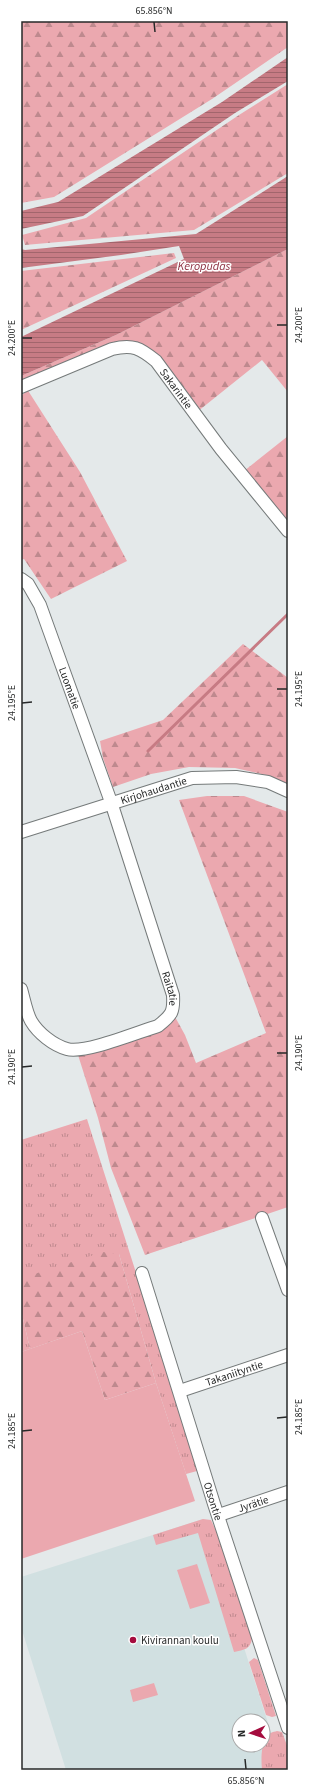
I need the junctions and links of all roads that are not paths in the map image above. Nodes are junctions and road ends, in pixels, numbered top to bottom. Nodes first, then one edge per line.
1 (21, 387) edge
2 (288, 531) edge
3 (21, 579) edge
4 (288, 790) edge
5 (111, 802) junction
6 (21, 832) edge
7 (21, 989) edge
8 (262, 1218) dead end
9 (142, 1274) dead end
10 (288, 1290) edge
11 (288, 1355) edge
12 (180, 1391) junction
13 (288, 1492) edge
14 (219, 1515) junction
15 (288, 1728) edge

1 - 2 street, Sakarintie
3 - 5 street, Luomatie
4 - 5 street, Kirjohaudantie
5 - 6 street, Kirjohaudantie
5 - 7 street, Raitatie
8 - 10 street
9 - 12 street, Otsontie
11 - 12 street, Takaniityntie
12 - 14 street, Otsontie
13 - 14 street, Jyrätie
14 - 15 street, Otsontie

